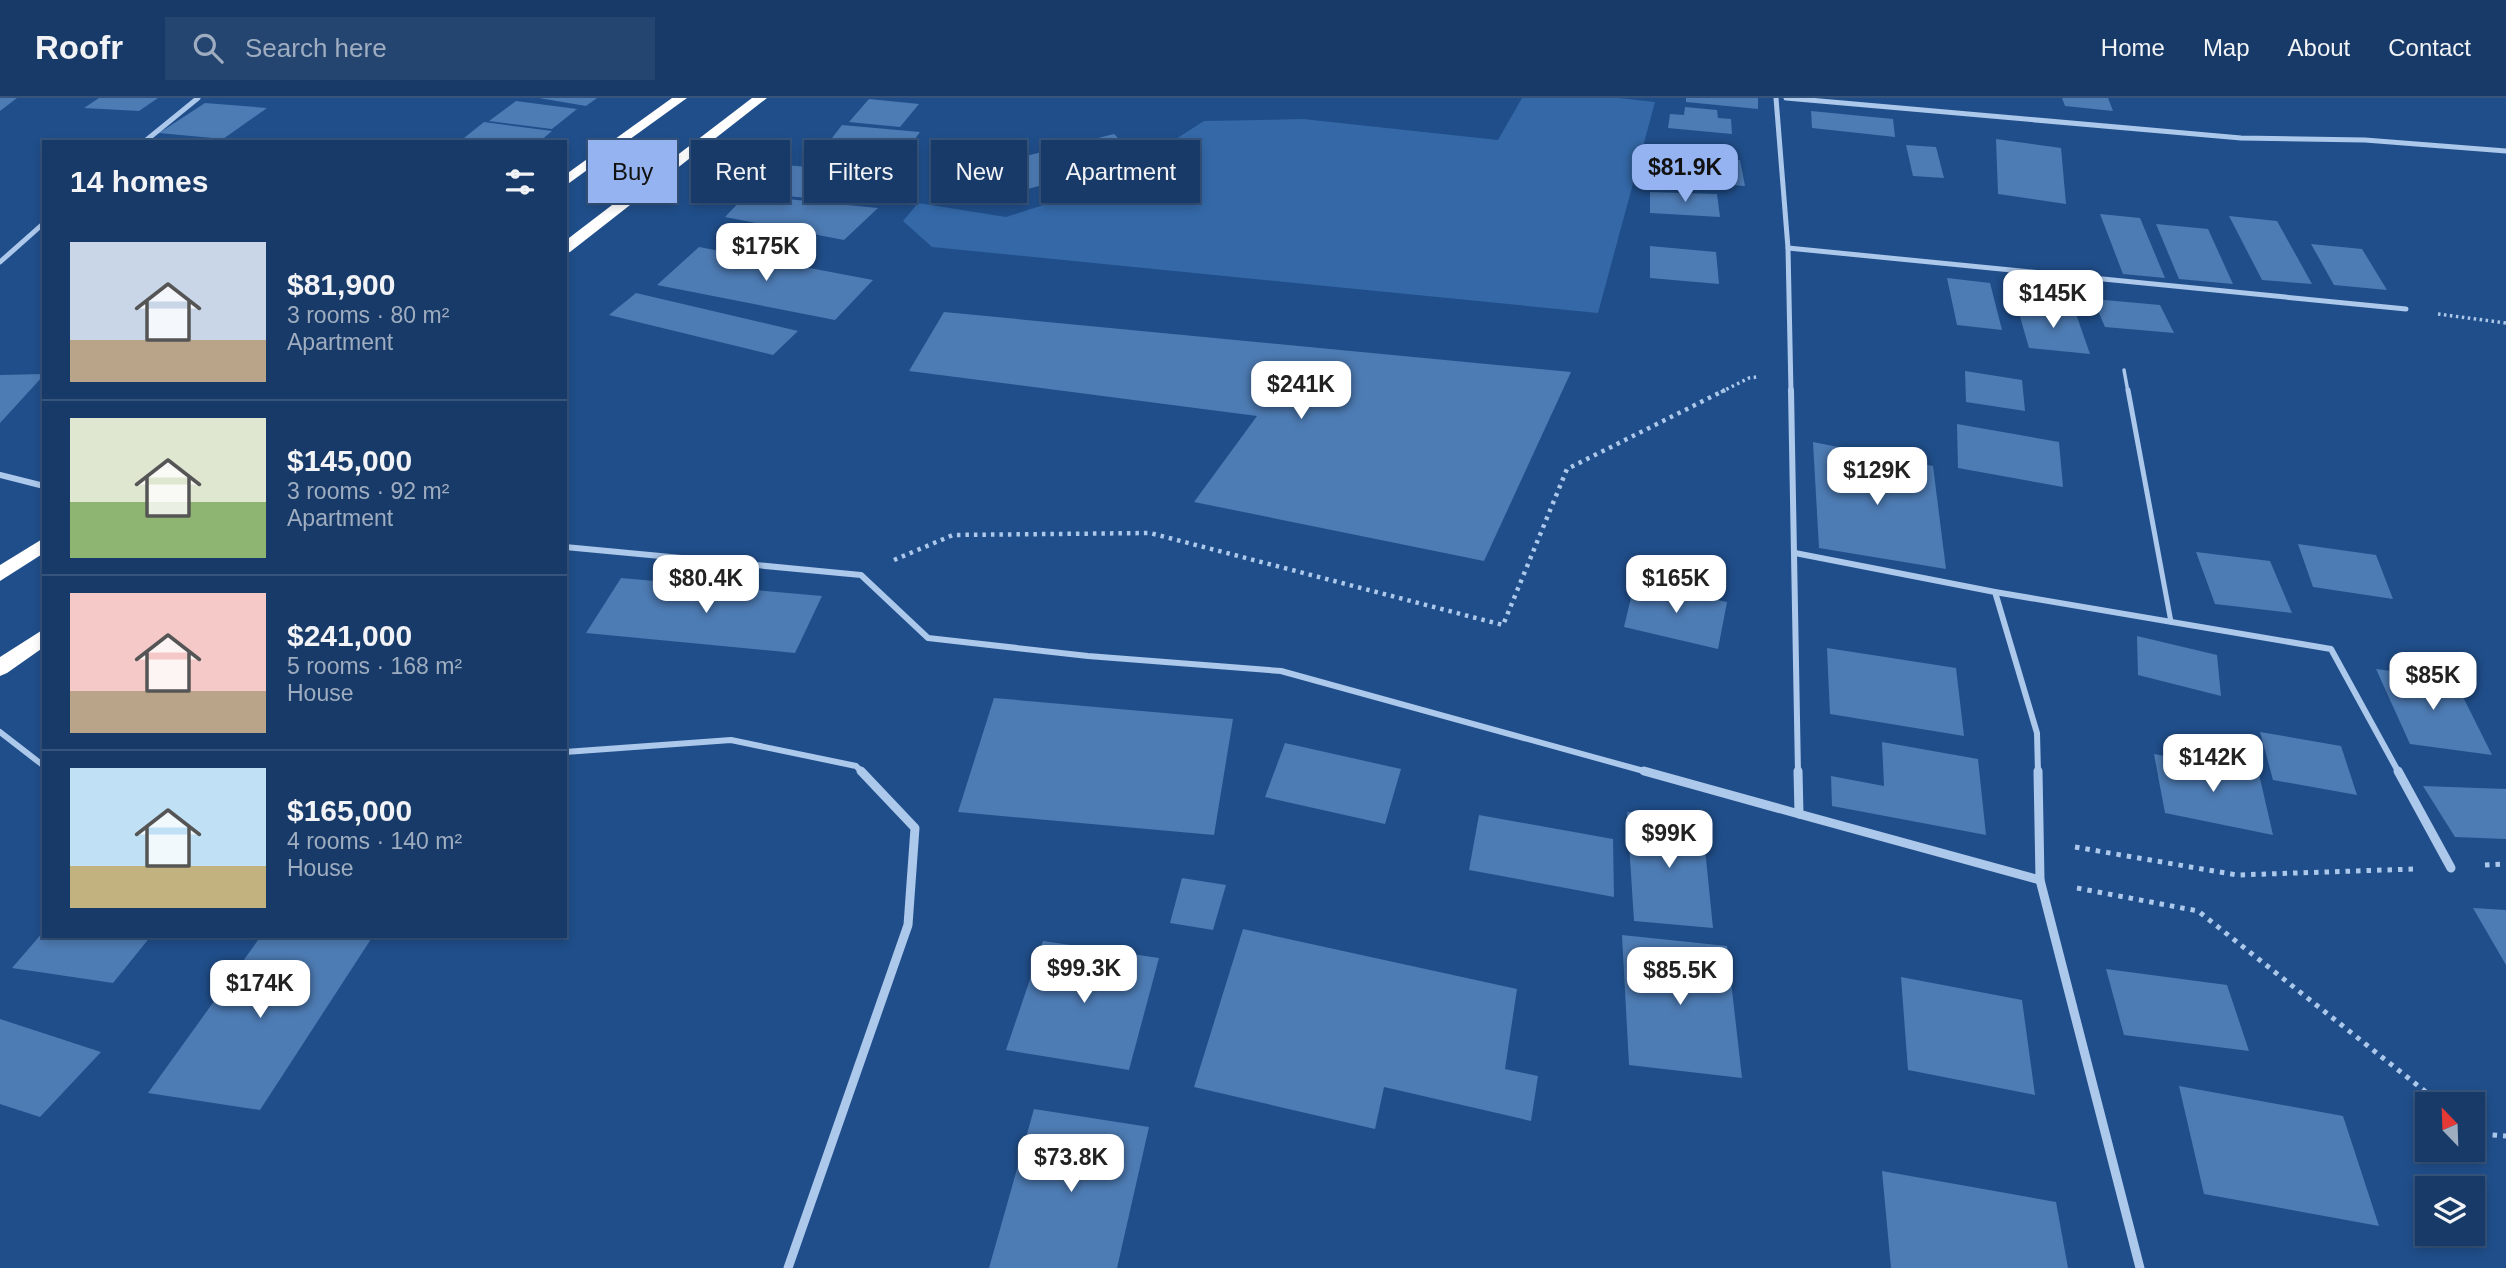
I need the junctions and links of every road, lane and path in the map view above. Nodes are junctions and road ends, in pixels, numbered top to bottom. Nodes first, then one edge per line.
1 (198, 98) edge
2 (680, 98) edge
3 (760, 98) edge
4 (1776, 98) edge
5 (1786, 98) edge
6 (146, 140) edge
7 (2506, 151) edge
8 (567, 181) edge
9 (42, 225) edge
10 (567, 247) edge
11 (1788, 248) junction
12 (0, 262) edge
13 (2406, 309) joint
14 (2506, 323) edge
15 (2124, 370) dead end
16 (1790, 375) junction
17 (0, 475) edge
18 (42, 486) edge
19 (42, 545) edge
20 (567, 547) edge
21 (1795, 553) junction
22 (0, 574) edge
23 (862, 575) junction
24 (1995, 592) junction
25 (2171, 622) junction
26 (42, 637) edge
27 (0, 668) edge
28 (0, 732) edge
29 (567, 752) edge
30 (42, 764) edge
31 (1799, 814) junction
32 (2040, 841) junction
33 (2506, 864) edge
34 (2451, 868) junction
35 (2040, 880) junction
36 (2426, 1092) edge
37 (2485, 1134) edge
38 (2506, 1136) edge
39 (788, 1268) edge
40 (2140, 1268) edge

1 - 6 street
2 - 8 highway
3 - 10 highway
4 - 11 street
5 - 7 street
9 - 12 street
11 - 13 street
11 - 16 street
13 - 14 path
15 - 25 lane
16 - 21 street
16 - 23 path
17 - 18 street
19 - 22 highway
20 - 23 street
21 - 24 street
21 - 31 street
23 - 31 street
24 - 25 street
24 - 32 street
25 - 34 street
26 - 27 highway
28 - 30 street
29 - 39 street
31 - 35 street
32 - 34 path
32 - 35 street
33 - 34 path
35 - 36 path
35 - 40 street
37 - 38 path

